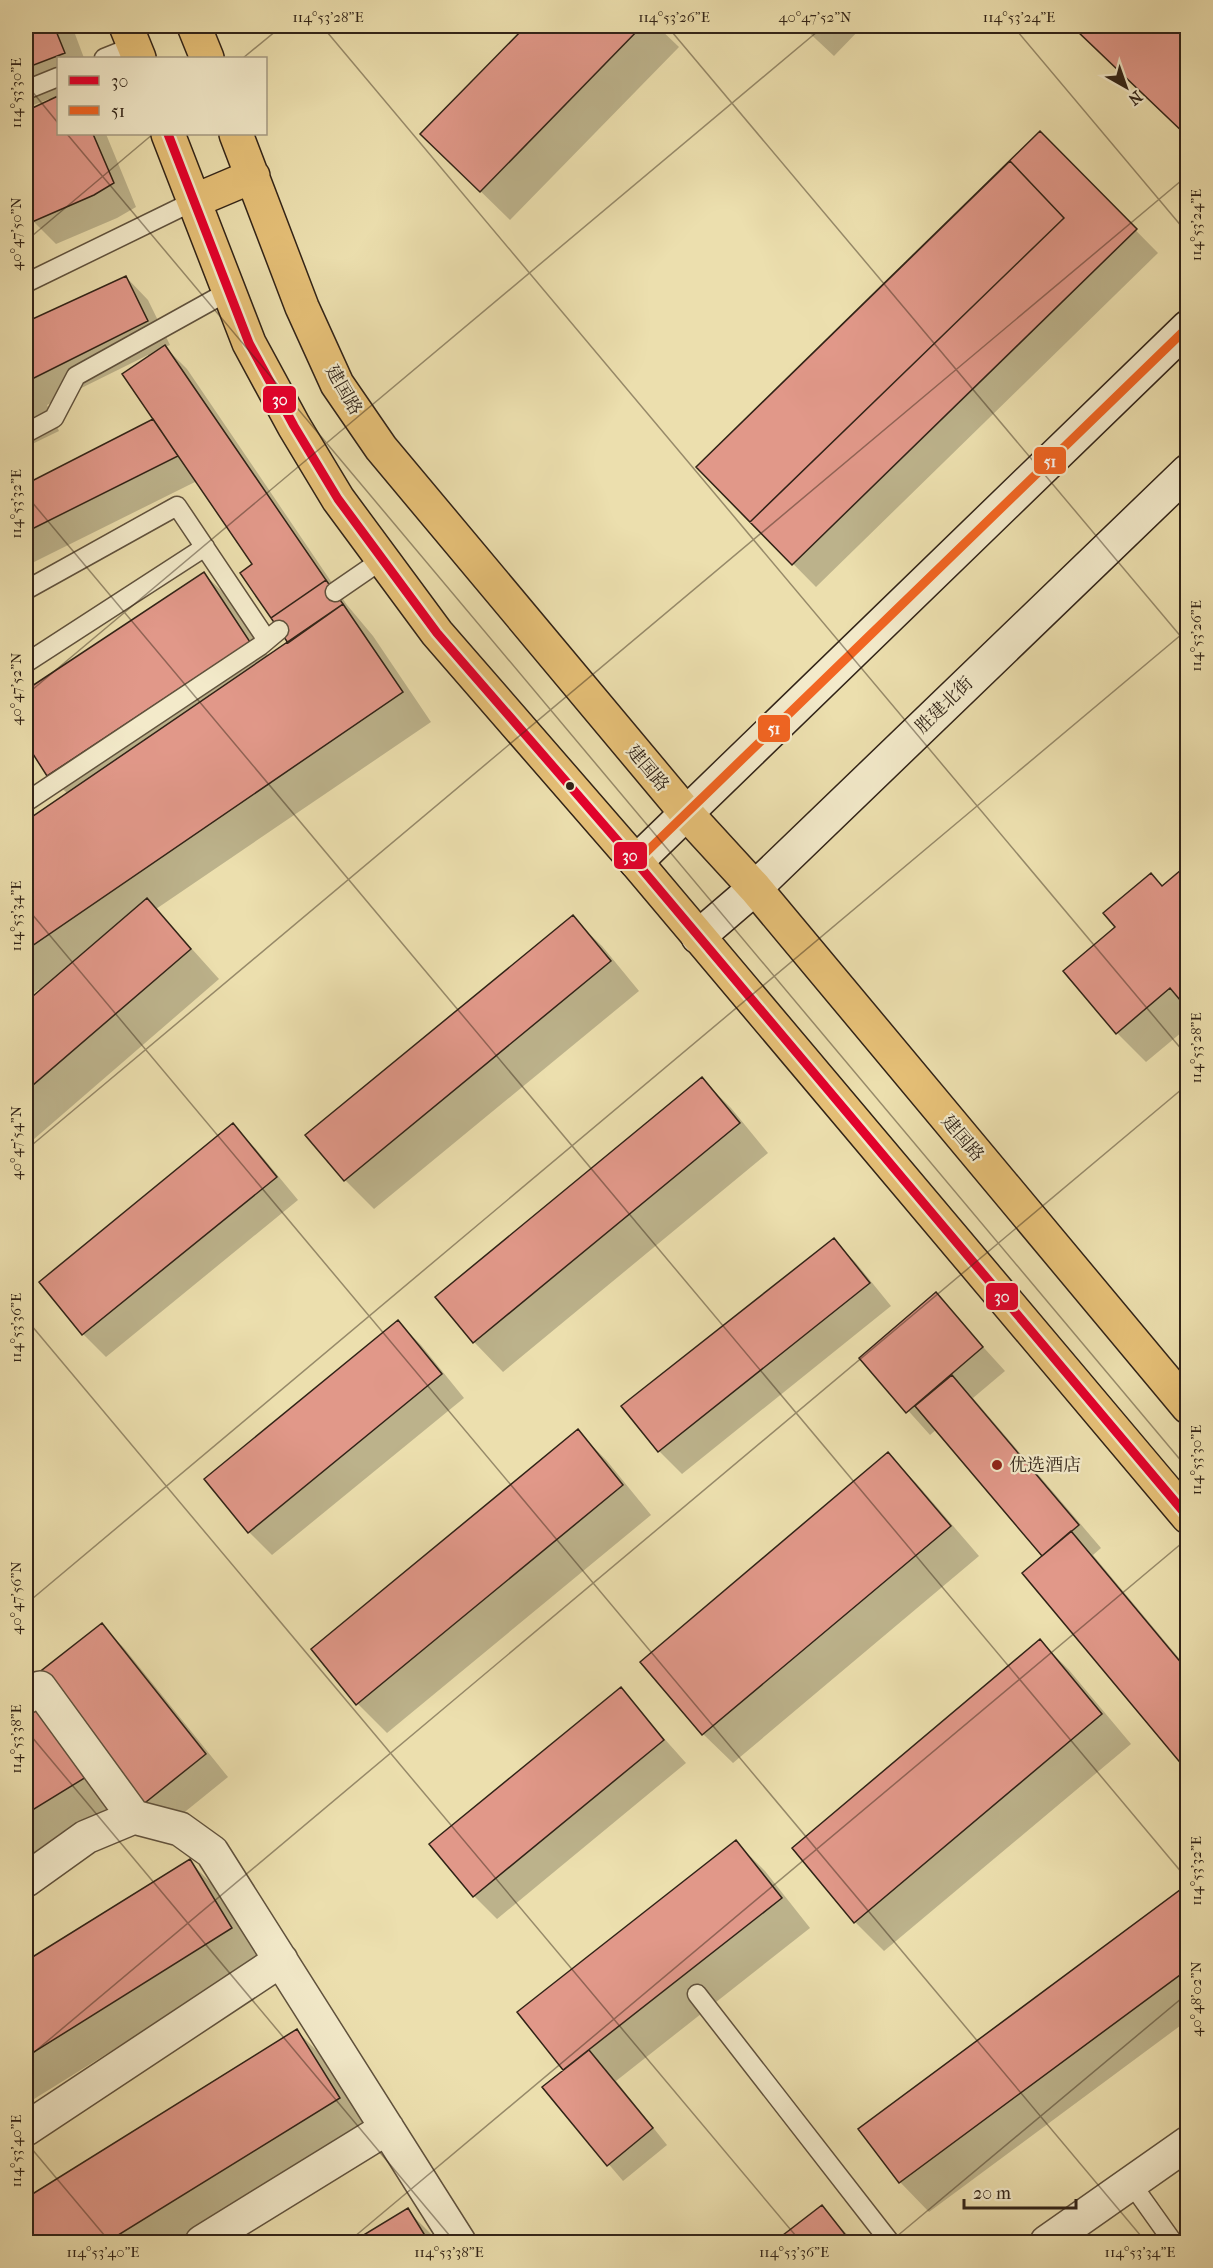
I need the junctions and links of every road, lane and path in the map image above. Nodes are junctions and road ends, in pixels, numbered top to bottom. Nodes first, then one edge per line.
1 (194, 26) edge
2 (133, 43) edge
3 (106, 57) edge
4 (207, 57) edge
5 (57, 77) edge
6 (26, 90) edge
7 (168, 135) edge
8 (236, 135) edge
9 (252, 176) junction
10 (194, 201) junction
11 (26, 283) edge
12 (229, 291) junction
13 (1188, 327) edge
14 (26, 433) edge
15 (1188, 471) edge
16 (205, 547) junction
17 (383, 560) junction
18 (26, 590) edge
19 (334, 592) dead end
20 (26, 663) edge
21 (26, 802) edge
22 (687, 814) junction
23 (636, 862) junction
24 (755, 888) junction
25 (698, 937) junction
26 (1188, 1407) edge
27 (1188, 1517) edge
28 (26, 1697) edge
29 (134, 1817) junction
30 (26, 1880) edge
31 (281, 1960) junction
32 (697, 1994) dead end
33 (387, 2128) junction
34 (26, 2129) edge
35 (1188, 2143) edge
36 (1131, 2183) junction
37 (202, 2242) edge
38 (459, 2242) edge
39 (891, 2242) edge
40 (1047, 2242) edge
41 (1173, 2242) edge

1 - 4 main road
2 - 3 lane
5 - 6 lane
7 - 10 main road
8 - 9 main road, 建国路
9 - 10 main road
9 - 22 main road, 建国路
10 - 11 lane
10 - 12 main road
12 - 14 lane
12 - 17 main road
13 - 22 street
15 - 24 street, 胜建北街
16 - 18 lane
16 - 20 lane
16 - 21 lane
17 - 19 lane
17 - 23 main road
22 - 23 street
22 - 24 main road, 建国路
23 - 25 main road
24 - 25 street, 胜建北街
24 - 26 main road, 建国路
25 - 27 main road
28 - 29 street
29 - 30 street
29 - 31 street
31 - 33 street
31 - 34 street
32 - 39 lane
33 - 37 street
33 - 38 street
35 - 36 street
36 - 40 street
36 - 41 lane

